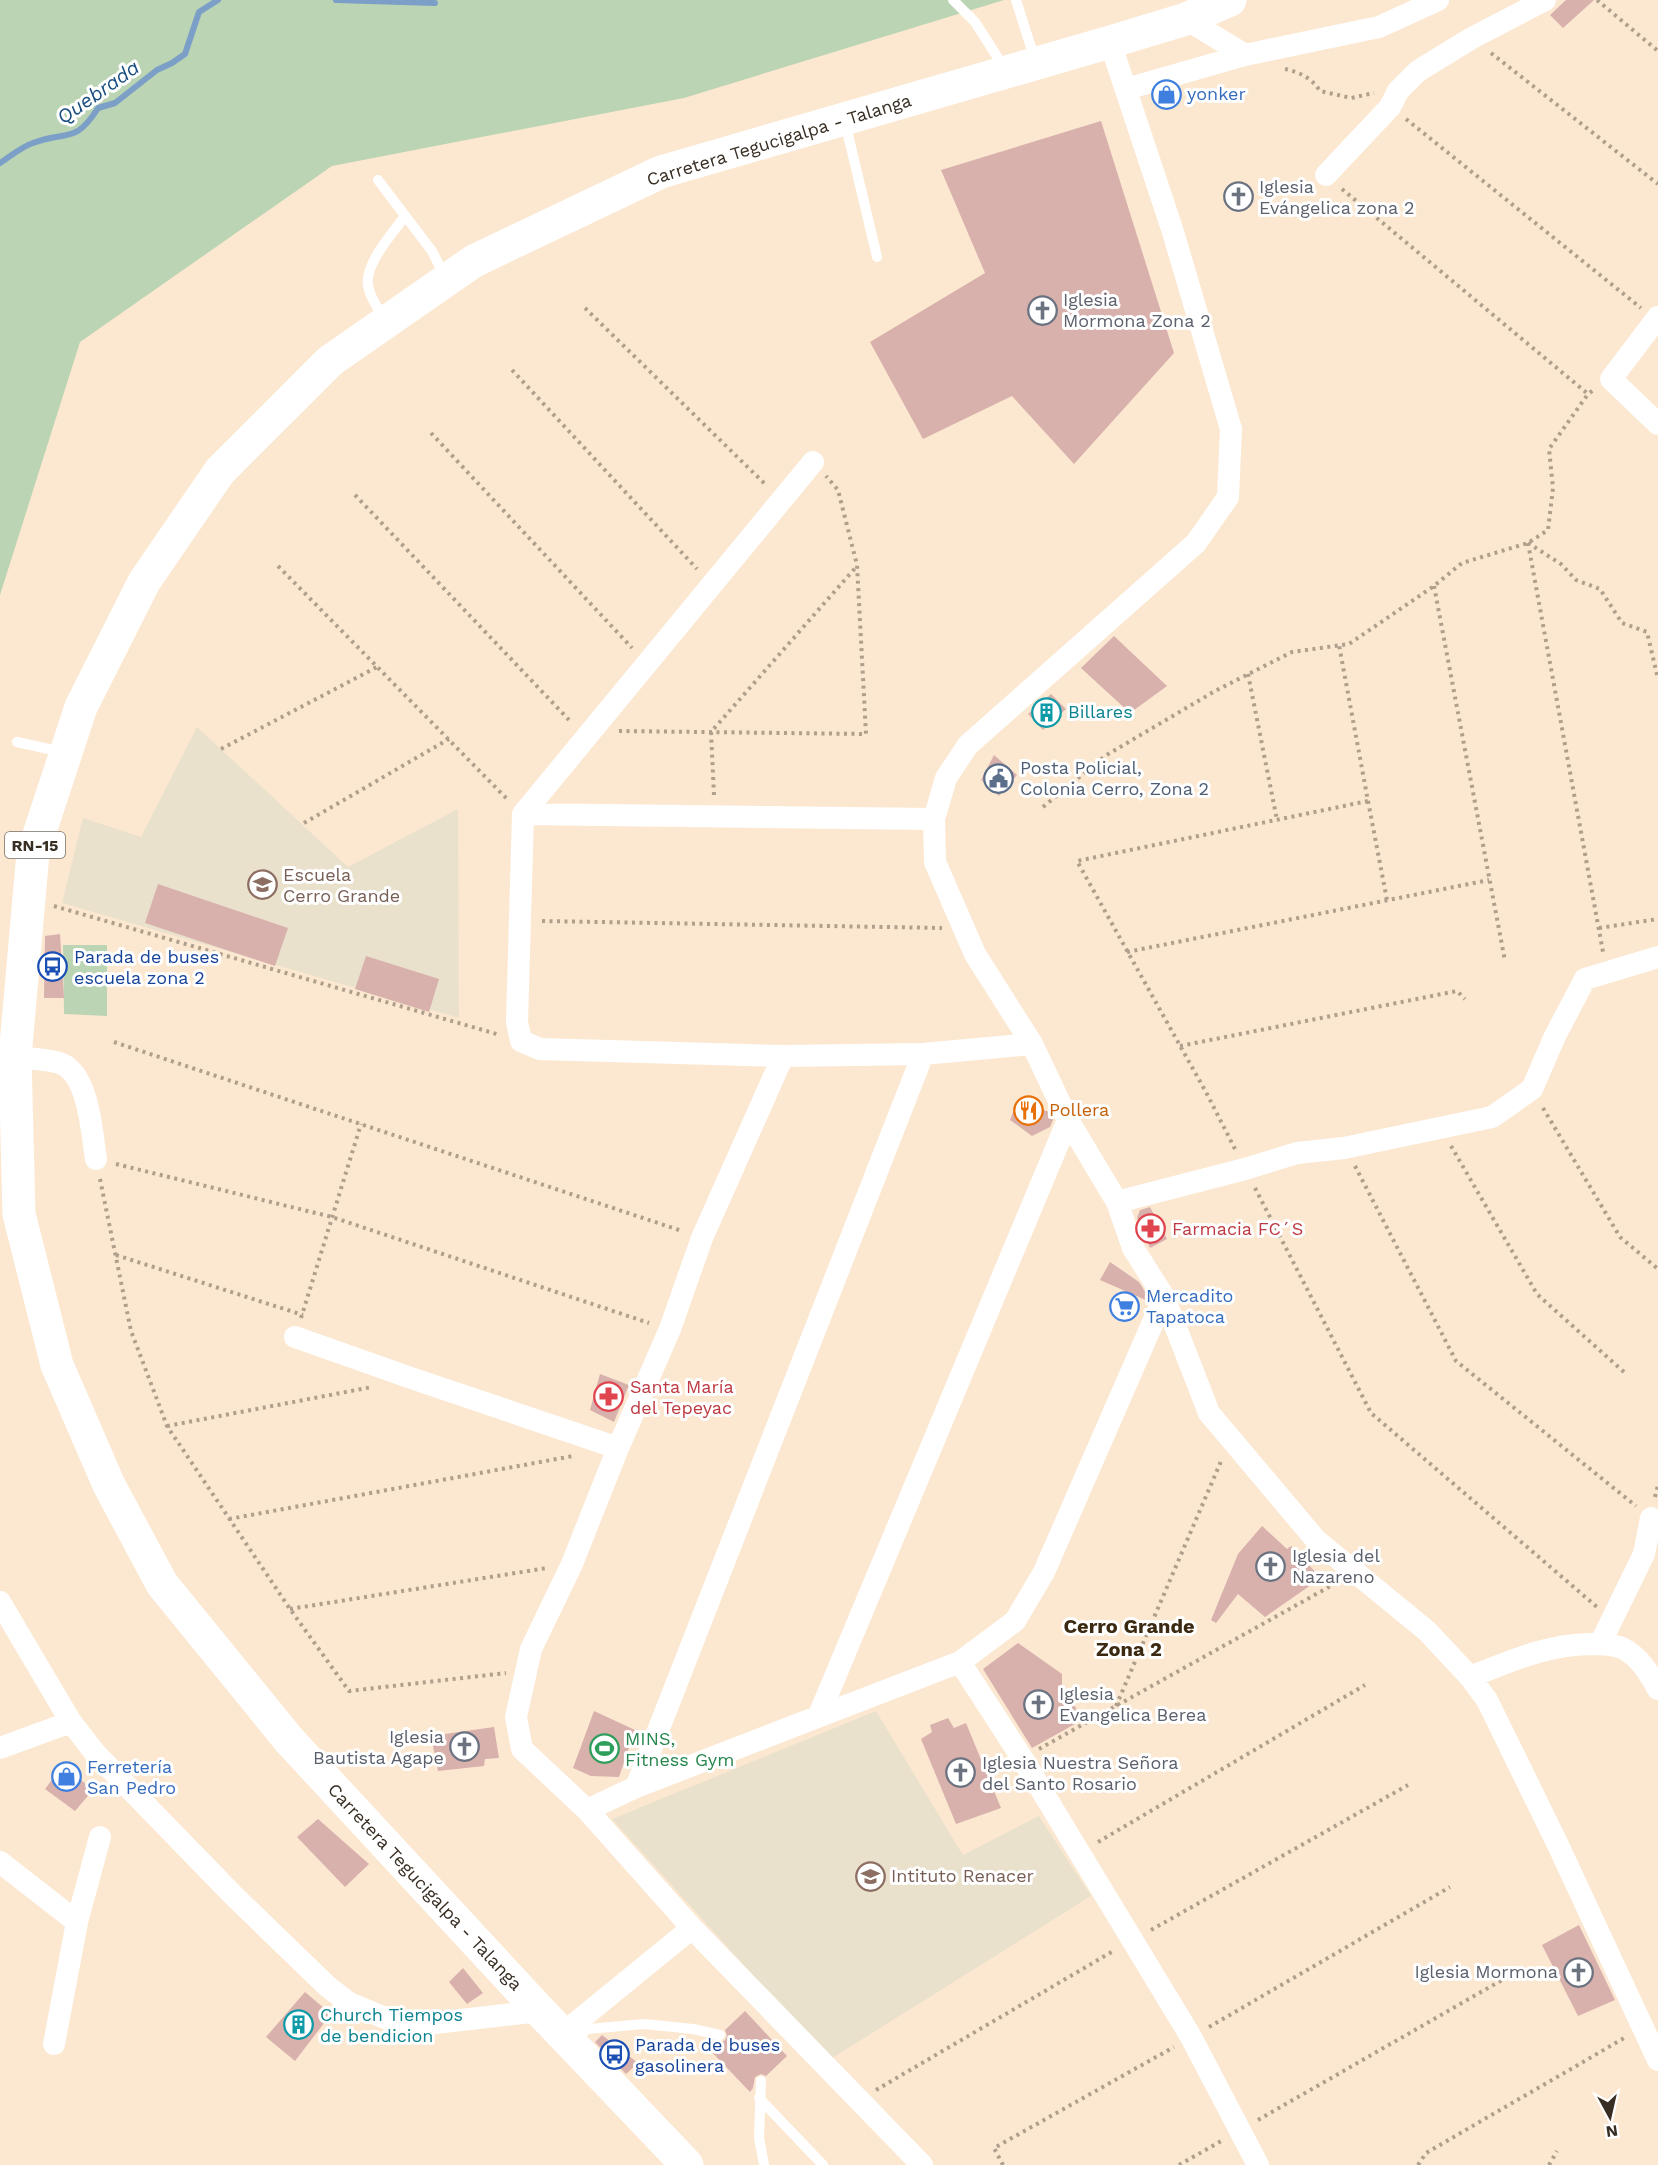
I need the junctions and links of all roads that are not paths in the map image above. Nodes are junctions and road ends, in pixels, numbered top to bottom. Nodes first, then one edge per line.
1 (953, 0) edge
2 (1016, 0) edge
3 (1230, 0) edge
4 (1438, 0) edge
5 (1545, 0) edge
6 (1186, 19) junction
7 (1110, 42) junction
8 (1245, 55) junction
9 (1022, 68) junction
10 (1126, 89) junction
11 (844, 119) junction
12 (1326, 175) road end
13 (378, 180) dead end
14 (405, 216) junction
15 (877, 257) dead end
16 (446, 280) junction
17 (1657, 318) edge
18 (386, 322) junction
19 (1658, 424) edge
20 (813, 462) road end
21 (17, 742) dead end
22 (65, 753) junction
23 (523, 814) junction
24 (934, 819) junction
25 (1658, 957) edge
26 (1032, 1044) junction
27 (923, 1054) junction
28 (783, 1056) junction
29 (15, 1057) junction
30 (1068, 1120) junction
31 (96, 1159) road end
32 (1117, 1202) junction
33 (10, 1216) edge
34 (1164, 1297) junction
35 (295, 1337) road end
36 (618, 1448) junction
37 (1651, 1518) road end
38 (0, 1602) edge
39 (1600, 1644) junction
40 (960, 1662) junction
41 (1470, 1677) junction
42 (1658, 1689) edge
43 (819, 1715) junction
44 (71, 1722) junction
45 (0, 1748) edge
46 (636, 1787) junction
47 (587, 1810) junction
48 (100, 1837) dead end
49 (0, 1862) edge
50 (77, 1922) junction
51 (692, 1928) junction
52 (540, 2011) junction
53 (720, 2035) dead end
54 (565, 2038) junction
55 (54, 2044) dead end
56 (1658, 2060) edge
57 (761, 2081) dead end
58 (759, 2098) junction
59 (687, 2165) edge
60 (764, 2165) edge
61 (823, 2165) edge
62 (922, 2165) edge
63 (1258, 2165) edge

1 - 9 lane
2 - 9 lane
3 - 6 main road, Carretera Tegucigalpa - Talanga / RN-15
4 - 8 street
5 - 12 street
6 - 7 main road, Carretera Tegucigalpa - Talanga / RN-15
6 - 8 street
7 - 9 main road, Carretera Tegucigalpa - Talanga / RN-15
7 - 10 street
8 - 10 street
9 - 11 main road, Carretera Tegucigalpa - Talanga / RN-15
10 - 24 street
11 - 15 lane
11 - 16 main road, Carretera Tegucigalpa - Talanga / RN-15
13 - 14 lane
14 - 16 lane
14 - 18 lane
16 - 18 main road, Carretera Tegucigalpa - Talanga / RN-15
17 - 19 street
18 - 22 main road, Carretera Tegucigalpa - Talanga / RN-15
20 - 23 street
21 - 22 lane
22 - 29 main road, Carretera Tegucigalpa - Talanga / RN-15
23 - 24 street
23 - 28 street
24 - 26 street
25 - 32 street
26 - 27 street
26 - 30 street
27 - 28 street
27 - 46 street
28 - 36 street
29 - 31 street
29 - 33 main road, Carretera Tegucigalpa - Talanga / RN-15
30 - 32 street
30 - 43 street
32 - 34 street
33 - 52 main road, Carretera Tegucigalpa - Talanga / RN-15
34 - 40 street
34 - 41 street
35 - 36 street
36 - 47 street
37 - 39 street
38 - 44 street
39 - 41 street
39 - 42 street
40 - 43 street
40 - 63 street
41 - 56 street
43 - 46 street
44 - 45 street
44 - 52 street
46 - 47 street
47 - 51 street
48 - 50 street
49 - 50 street
50 - 55 street
51 - 54 street
51 - 62 street
52 - 54 main road, Carretera Tegucigalpa - Talanga / RN-15
53 - 54 lane
54 - 59 main road, Carretera Tegucigalpa - Talanga / RN-15
57 - 58 lane
58 - 60 lane
58 - 61 lane

